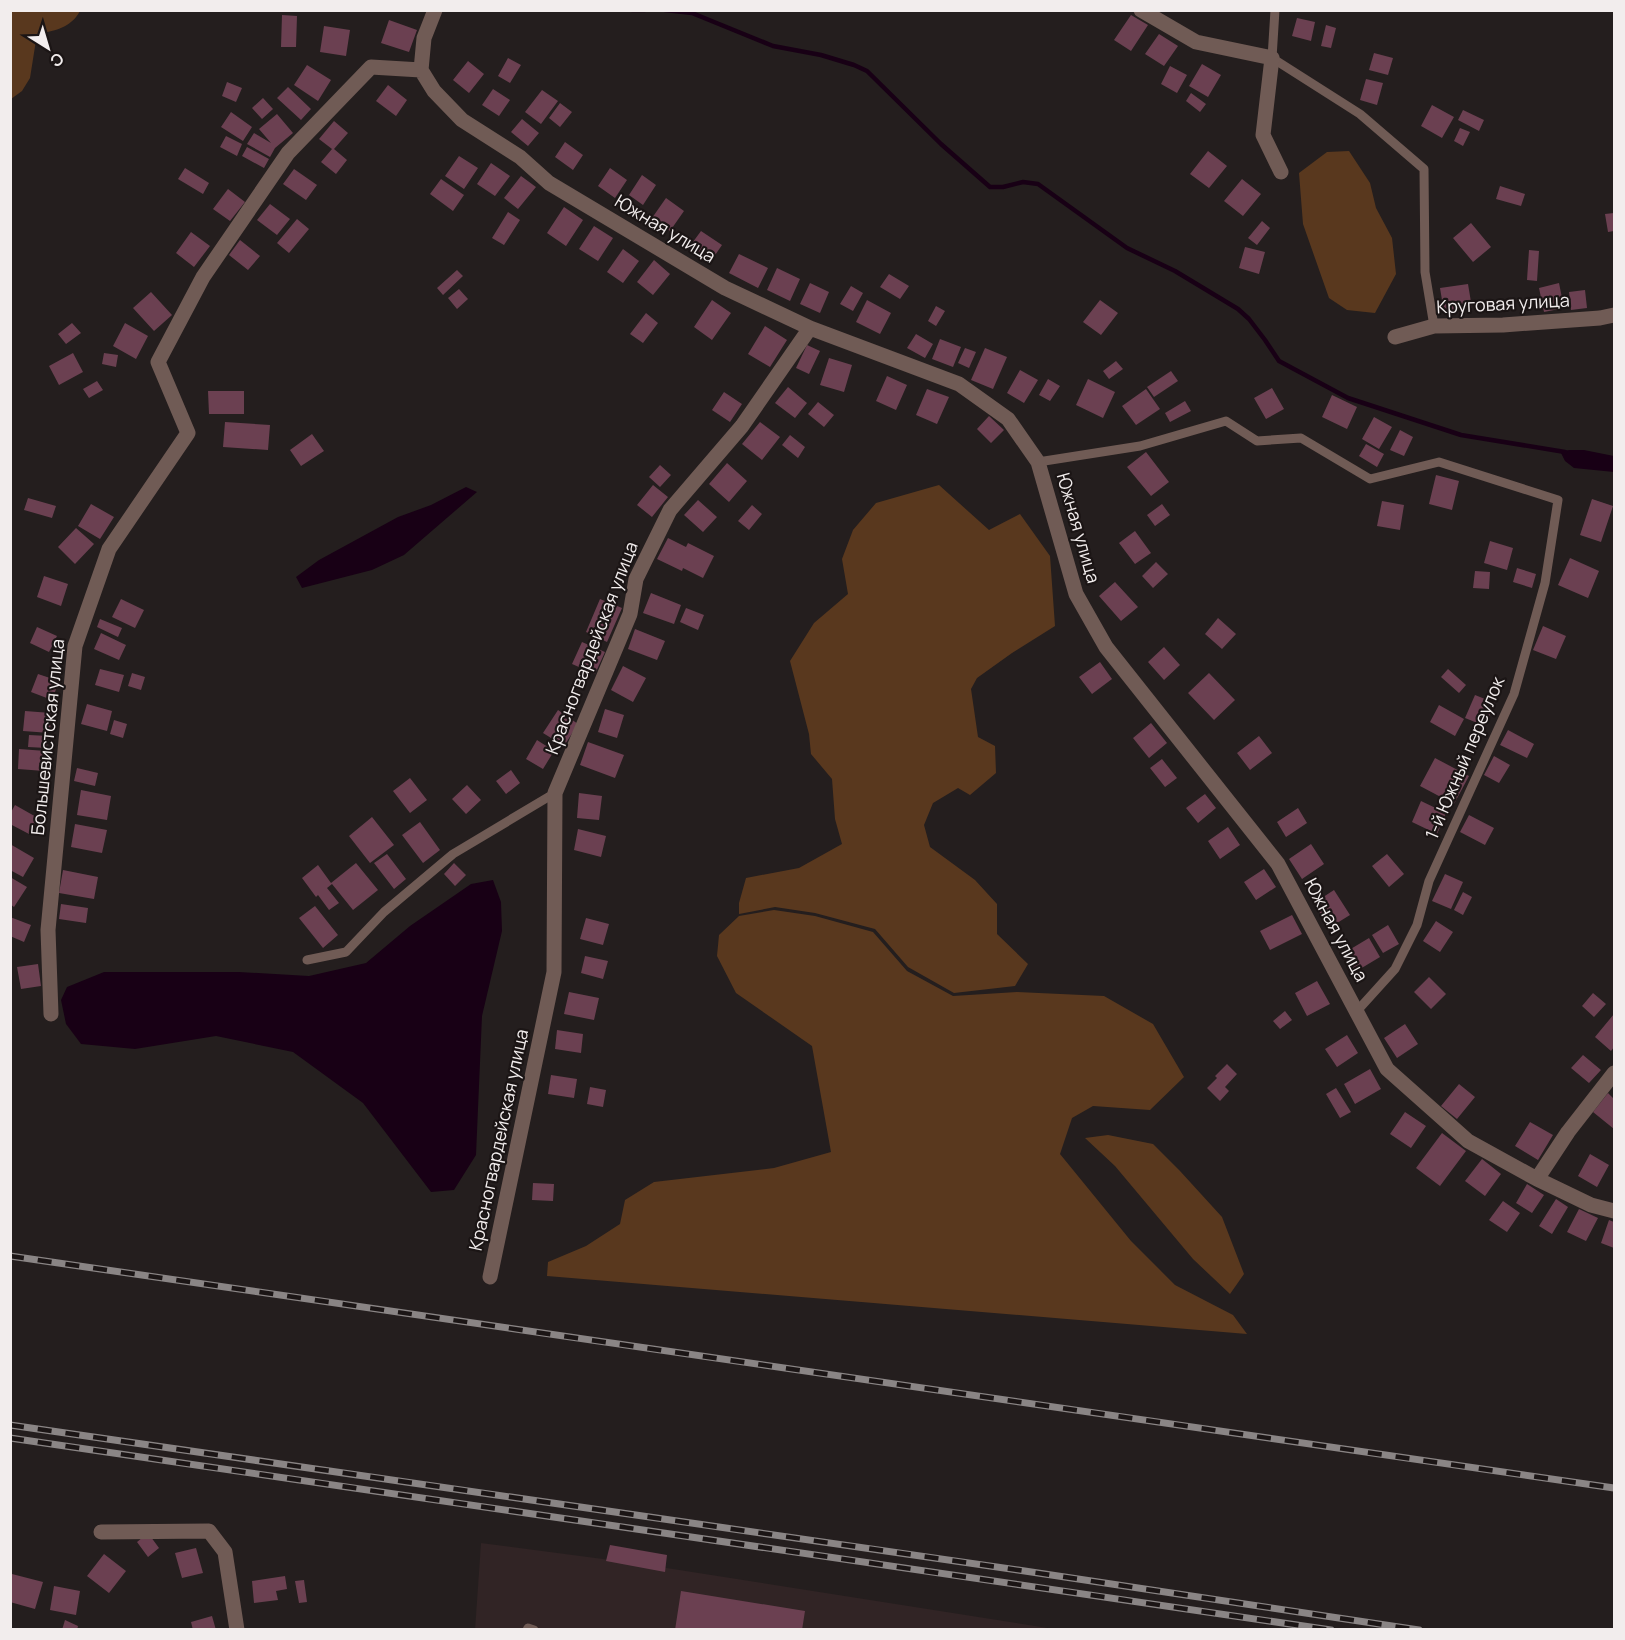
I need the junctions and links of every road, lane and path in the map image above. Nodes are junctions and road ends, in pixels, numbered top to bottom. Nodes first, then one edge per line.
1 (435, 10) edge
2 (1141, 10) edge
3 (1275, 10) edge
4 (1272, 58) junction
5 (421, 70) junction
6 (1281, 172) dead end
7 (1614, 315) edge
8 (1434, 326) junction
9 (810, 328) junction
10 (1395, 338) dead end
11 (1038, 462) junction
12 (555, 793) junction
13 (307, 960) dead end
14 (1357, 1011) junction
15 (51, 1014) dead end
16 (1614, 1073) edge
17 (1537, 1179) junction
18 (1614, 1211) edge
19 (490, 1277) dead end
20 (101, 1532) dead end
21 (237, 1629) edge
22 (527, 1629) edge
23 (534, 1629) edge

1 - 5 street
2 - 4 street
3 - 4 lane
4 - 6 street
4 - 8 lane
5 - 9 street, Южная улица
5 - 15 street, Большевистская улица
7 - 8 street, Круговая улица
8 - 10 street, Круговая улица
9 - 11 street, Южная улица
9 - 12 street, Красногвардейская улица
11 - 14 street, Южная улица
11 - 14 lane, 1-й Южный переулок
12 - 13 lane
12 - 19 street, Красногвардейская улица
14 - 17 street, Южная улица
16 - 17 street
17 - 18 street, Южная улица
20 - 21 street
22 - 23 lane

